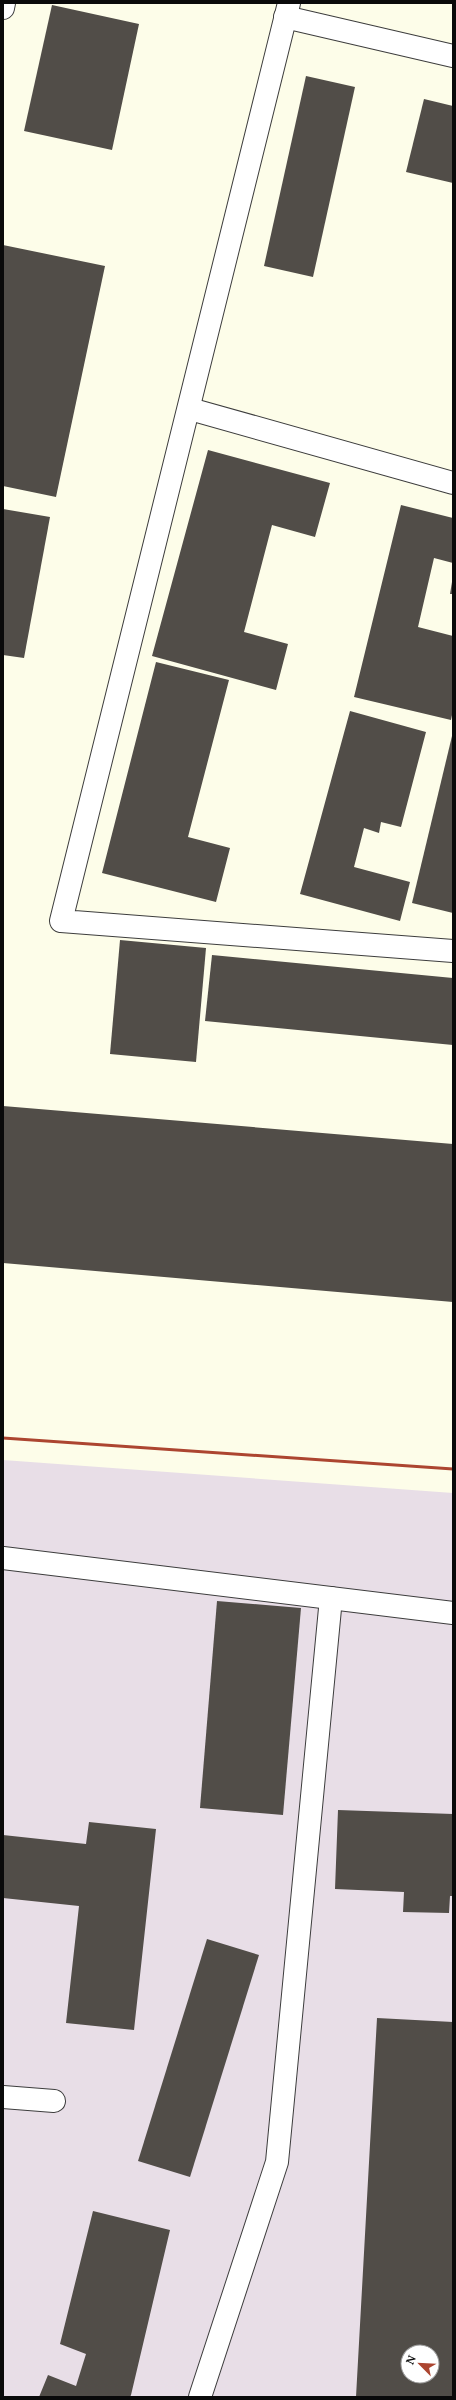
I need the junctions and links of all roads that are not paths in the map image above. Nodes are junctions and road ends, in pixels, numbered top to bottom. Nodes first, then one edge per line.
1 (4, 3) edge
2 (3, 8) edge
3 (287, 10) edge
4 (453, 56) edge
5 (190, 409) junction
6 (453, 483) edge
7 (453, 952) edge
8 (3, 1558) edge
9 (331, 1598) junction
10 (453, 1613) edge
11 (3, 2097) edge
12 (54, 2101) dead end
13 (200, 2397) edge

1 - 2 lane
3 - 4 lane
3 - 5 lane
5 - 6 lane
5 - 7 lane
8 - 9 lane
9 - 10 lane
9 - 13 lane
11 - 12 lane

